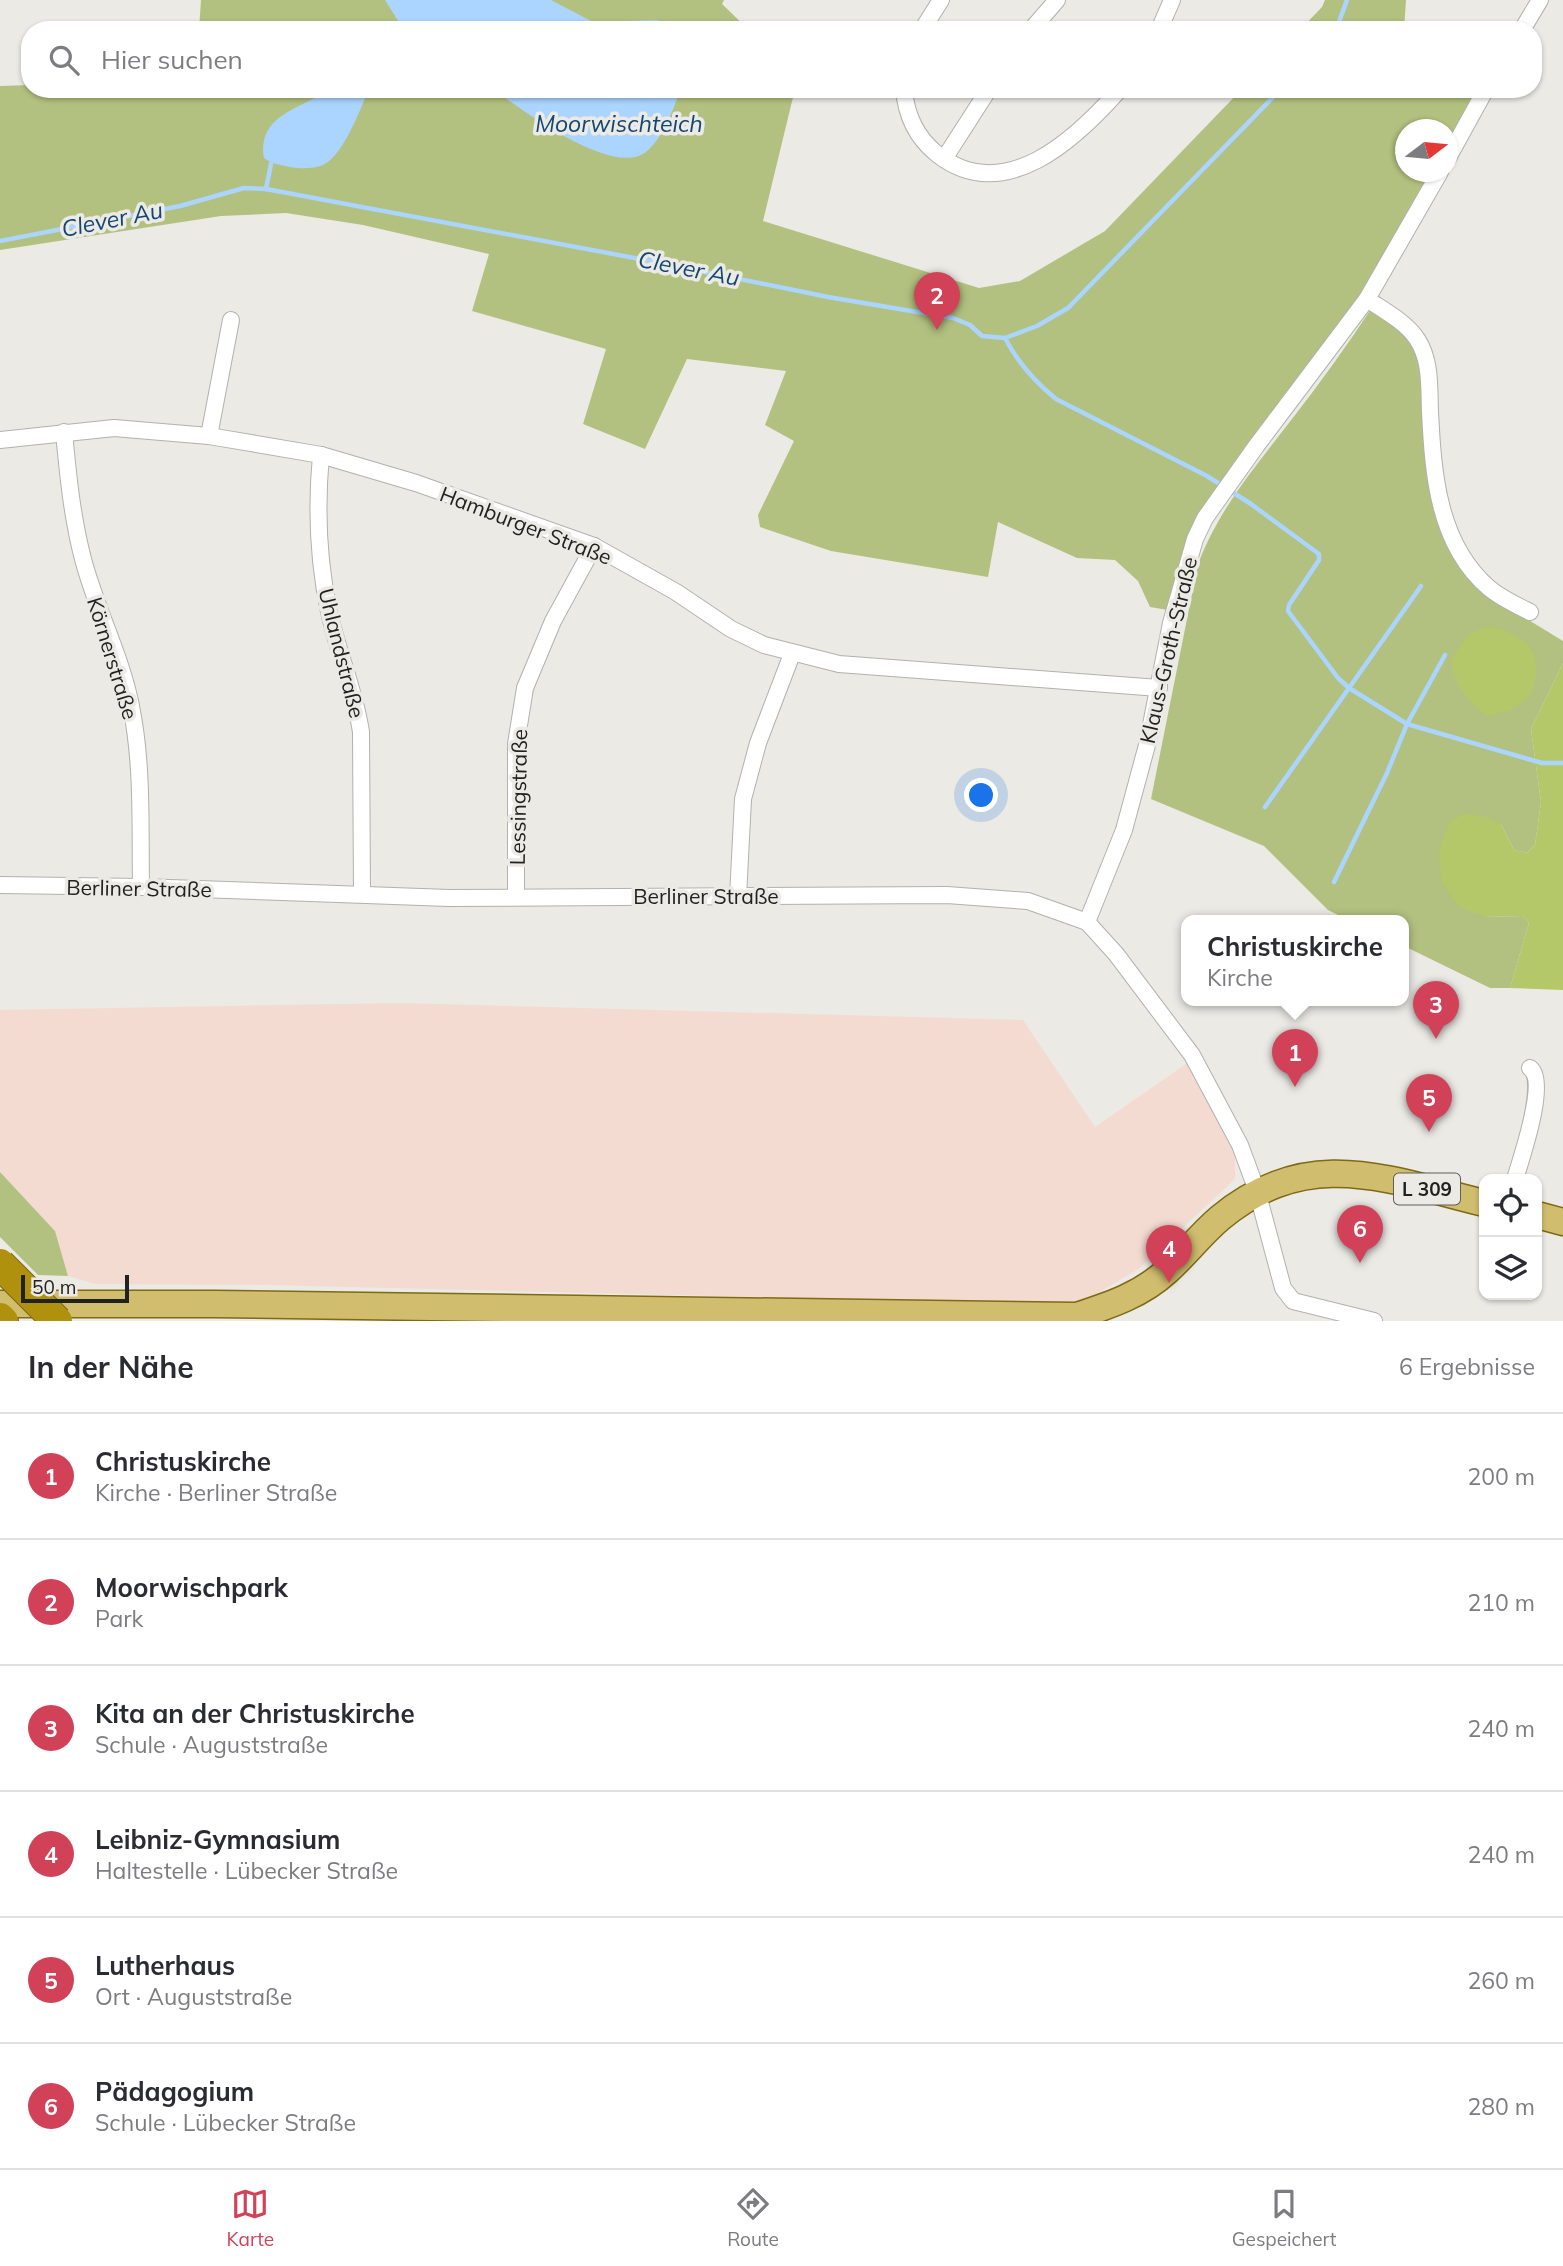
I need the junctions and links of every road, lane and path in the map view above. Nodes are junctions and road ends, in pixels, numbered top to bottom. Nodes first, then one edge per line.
1 (941, 0) edge
2 (1057, 0) edge
3 (1172, 0) edge
4 (1540, 0) edge
5 (928, 21) edge
6 (1039, 21) edge
7 (1163, 21) edge
8 (1527, 21) edge
9 (906, 98) edge
10 (983, 98) edge
11 (1111, 98) edge
12 (1481, 98) edge
13 (1458, 139) edge
14 (944, 159) junction
15 (1434, 182) edge
16 (1367, 299) junction
17 (231, 320) dead end
18 (64, 432) junction
19 (209, 436) junction
20 (0, 440) edge
21 (321, 455) junction
22 (594, 546) junction
23 (1530, 612) dead end
24 (792, 653) junction
25 (1159, 688) junction
26 (0, 885) edge
27 (141, 887) junction
28 (362, 893) junction
29 (516, 897) junction
30 (738, 897) junction
31 (1087, 922) junction
32 (1530, 1068) dead end
33 (1516, 1174) edge
34 (1257, 1191) junction
35 (1479, 1202) edge
36 (1542, 1216) edge
37 (1563, 1222) edge
38 (0, 1264) edge
39 (0, 1304) edge
40 (57, 1321) edge
41 (1374, 1321) edge

1 - 5 street
2 - 6 street
3 - 7 street
4 - 8 street
9 - 14 street
10 - 14 street
11 - 14 street
12 - 13 street
15 - 16 street, Klaus-Groth-Straße
16 - 23 street
16 - 25 street, Klaus-Groth-Straße
17 - 19 street
18 - 19 street, Hamburger Straße
18 - 20 street, Hamburger Straße
18 - 27 street, Körnerstraße
19 - 21 street, Hamburger Straße
21 - 22 street, Hamburger Straße
21 - 28 street, Uhlandstraße
22 - 24 street, Hamburger Straße
22 - 29 street, Lessingstraße
24 - 25 street, Hamburger Straße
24 - 30 street
25 - 31 street, Klaus-Groth-Straße
26 - 27 street, Berliner Straße
27 - 28 street, Berliner Straße
28 - 29 street, Berliner Straße
29 - 30 street, Berliner Straße
30 - 31 street, Berliner Straße
31 - 34 street, Berliner Straße
32 - 33 street
34 - 35 main road, L 309
34 - 39 main road, L 309
34 - 41 street, Berliner Straße
36 - 37 main road
38 - 40 highway, bridge

